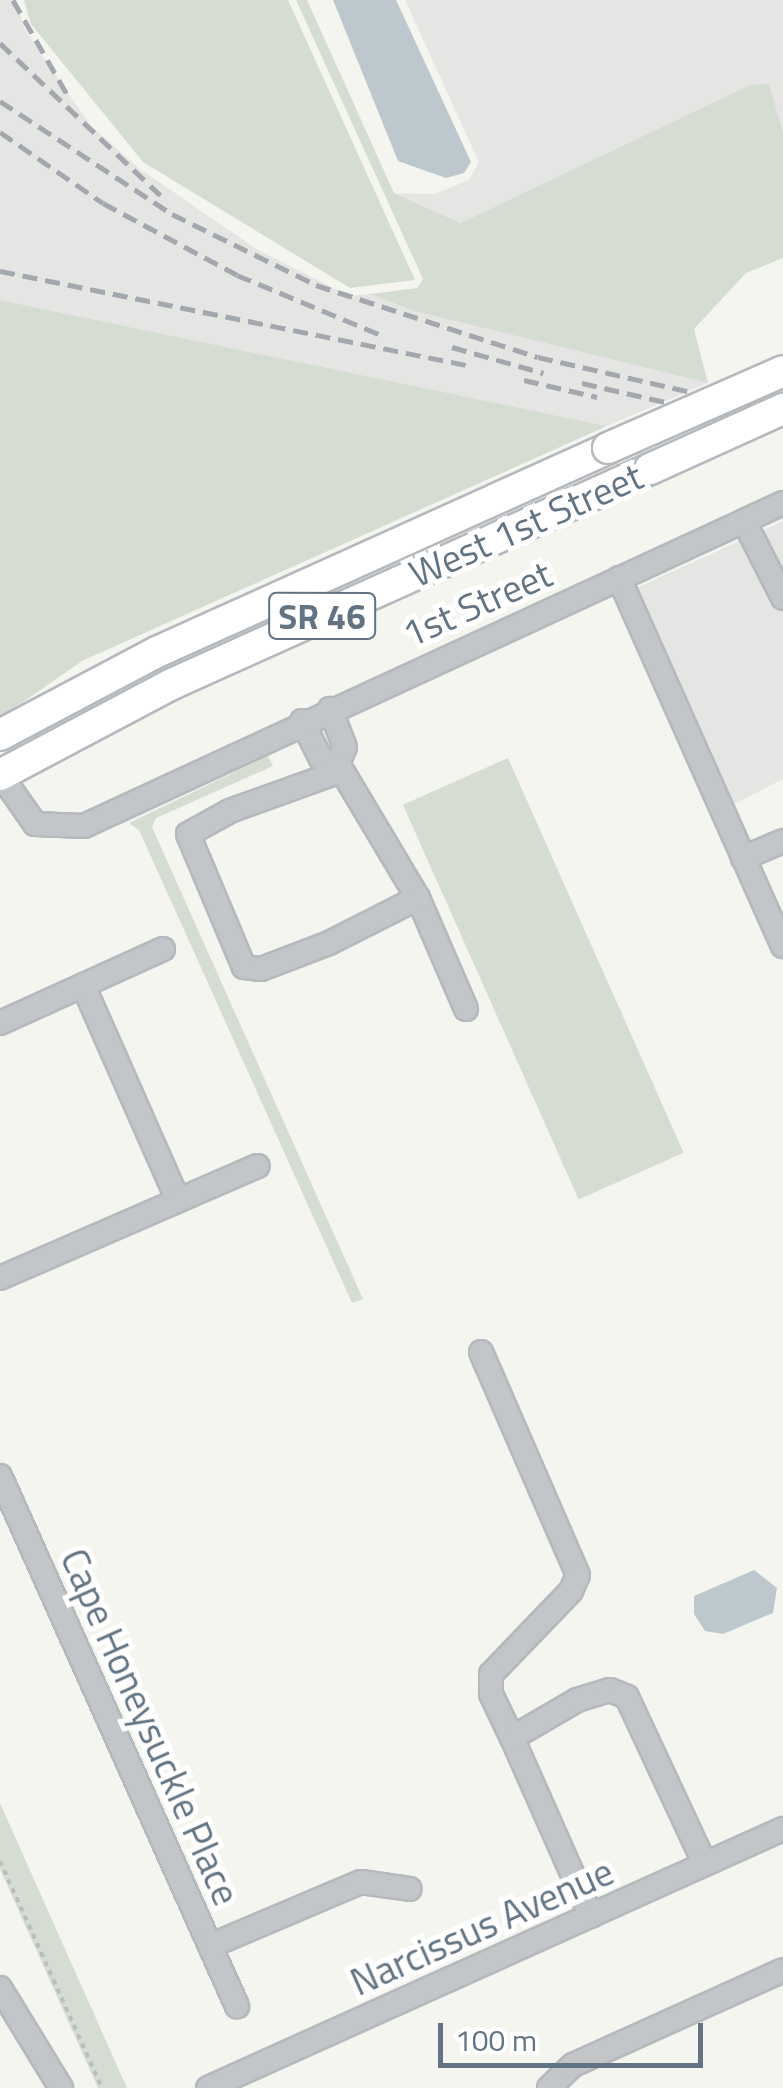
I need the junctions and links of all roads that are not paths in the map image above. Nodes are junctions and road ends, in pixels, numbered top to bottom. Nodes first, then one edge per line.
1 (783, 371) edge
2 (783, 409) edge
3 (783, 503) edge
4 (744, 521) junction
5 (619, 578) junction
6 (783, 598) edge
7 (330, 709) junction
8 (302, 721) junction
9 (0, 735) edge
10 (340, 768) junction
11 (0, 775) edge
12 (783, 841) edge
13 (743, 858) junction
14 (418, 898) junction
15 (783, 946) edge
16 (163, 950) dead end
17 (83, 985) junction
18 (466, 1009) dead end
19 (0, 1023) edge
20 (258, 1166) dead end
21 (178, 1200) junction
22 (0, 1278) edge
23 (481, 1352) dead end
24 (0, 1476) edge
25 (512, 1738) junction
26 (783, 1829) edge
27 (705, 1864) junction
28 (410, 1889) dead end
29 (590, 1916) junction
30 (210, 1946) junction
31 (783, 1970) edge
32 (0, 1988) edge
33 (237, 2006) dead end
34 (61, 2088) edge
35 (208, 2088) edge
36 (549, 2088) edge

1 - 9 main road, West 1st Street / SR 46, bridge
2 - 11 main road, West 1st Street / SR 46, bridge
3 - 4 street, 1st Street
4 - 5 street, 1st Street
4 - 6 street
5 - 7 street, 1st Street
5 - 13 street
7 - 8 street, 1st Street
7 - 10 street
8 - 10 street
8 - 11 street, 1st Street
10 - 14 street
10 - 14 street
12 - 13 street
13 - 15 street
14 - 18 street
16 - 17 street
17 - 19 street
17 - 21 street
20 - 21 street
21 - 22 street
23 - 25 street
24 - 30 street, Cape Honeysuckle Place
25 - 27 street
25 - 29 street
26 - 27 street, Narcissus Avenue
27 - 29 street, Narcissus Avenue
28 - 30 street
29 - 35 street, Narcissus Avenue
30 - 33 street, Cape Honeysuckle Place
31 - 36 street
32 - 34 street

